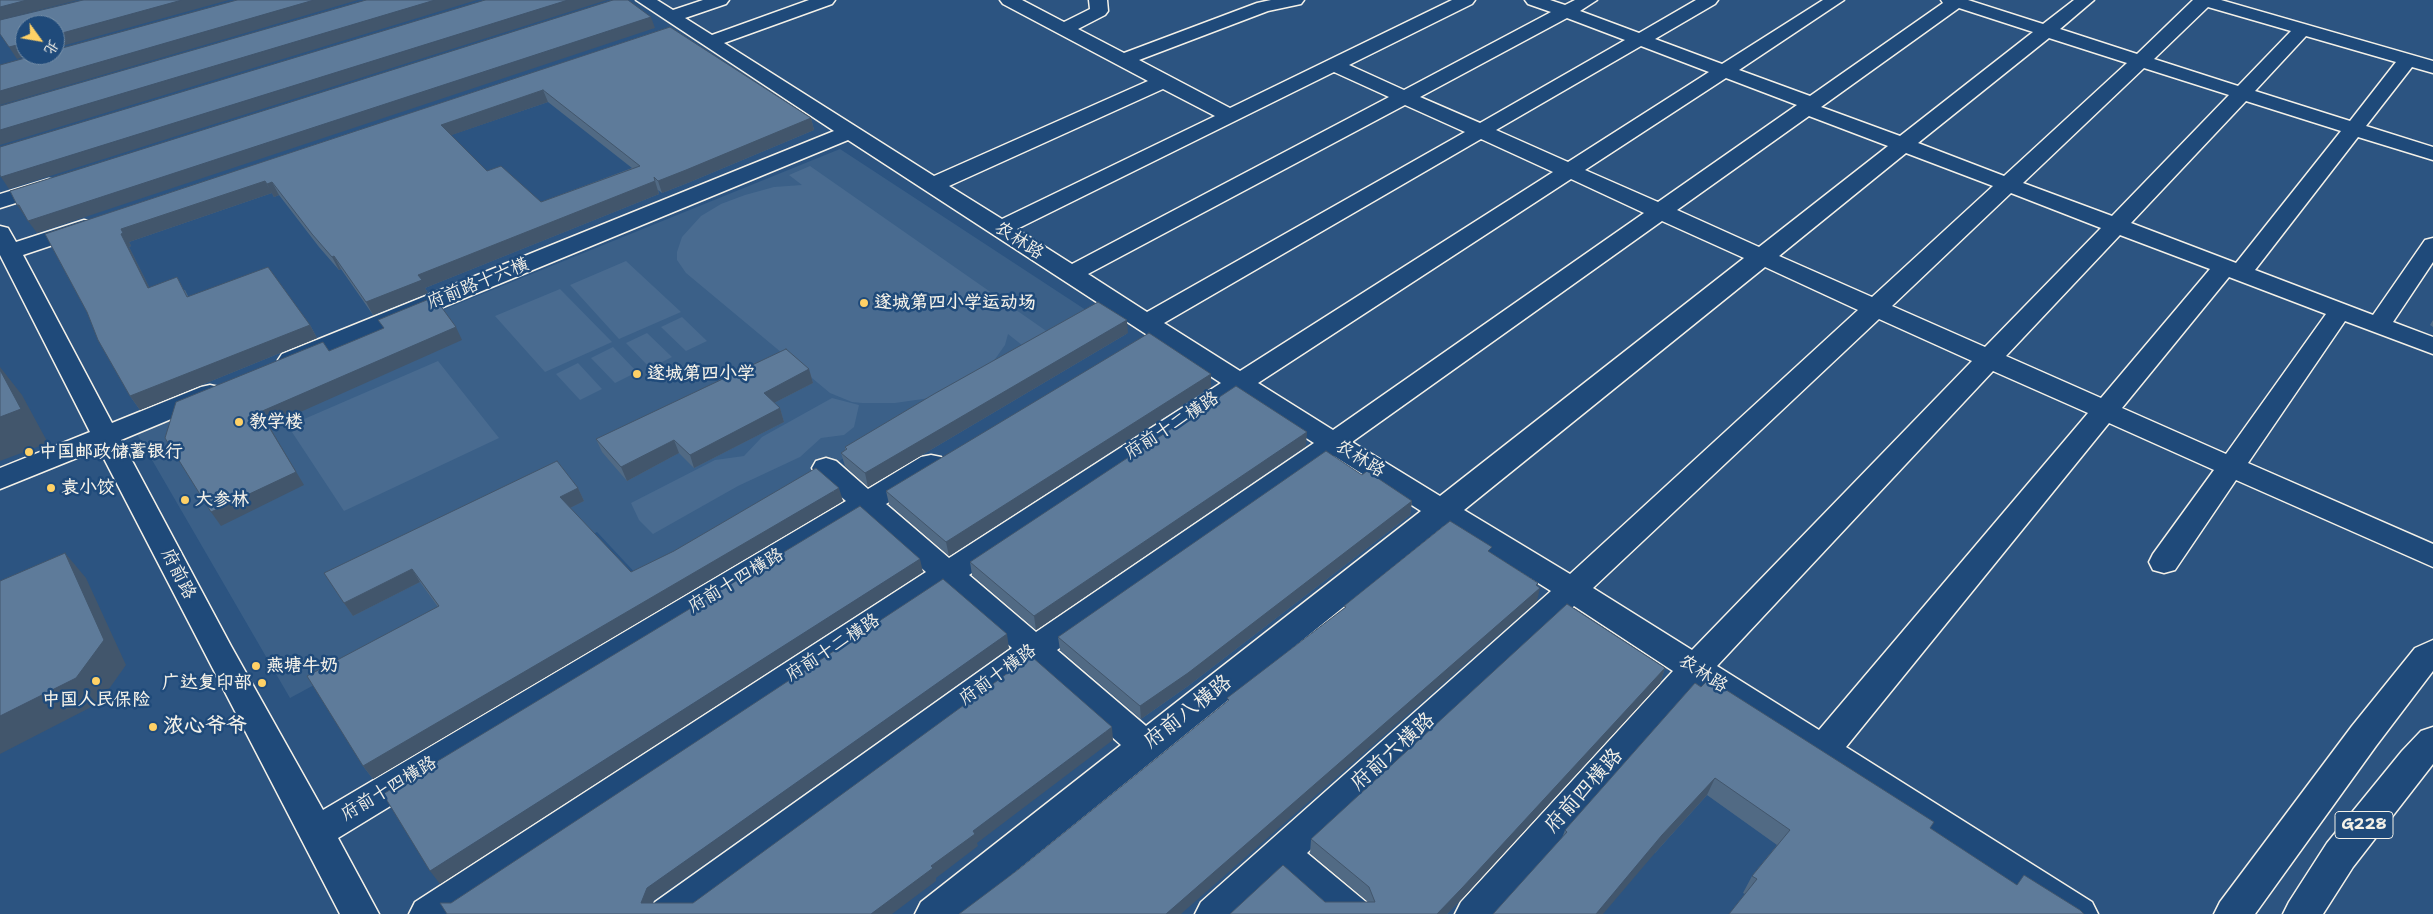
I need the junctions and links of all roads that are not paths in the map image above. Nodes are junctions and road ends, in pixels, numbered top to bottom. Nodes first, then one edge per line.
1 (645, 0) edge
2 (720, 0) edge
3 (826, 0) edge
4 (1009, 0) edge
5 (1098, 0) edge
6 (1296, 0) edge
7 (1466, 0) edge
8 (1534, 0) edge
9 (1588, 0) edge
10 (1709, 0) edge
11 (1835, 0) edge
12 (2085, 0) edge
13 (2204, 0) edge
14 (1955, 1) edge
15 (1566, 12) junction
16 (671, 26) junction
17 (1064, 29) junction
18 (2302, 29) junction
19 (2046, 31) junction
20 (1640, 40) junction
21 (709, 42) junction
22 (1123, 60) junction
23 (2408, 60) junction
24 (2141, 61) junction
25 (1333, 65) junction
26 (2433, 67) edge
27 (1724, 71) junction
28 (1164, 81) junction
29 (2242, 93) junction
30 (1405, 97) junction
31 (1809, 106) junction
32 (1230, 116) junction
33 (2354, 128) junction
34 (1480, 131) junction
35 (850, 132) junction
36 (1903, 144) junction
37 (2433, 154) edge
38 (1568, 171) junction
39 (65, 180) edge
40 (2008, 184) junction
41 (933, 186) junction
42 (0, 201) edge
43 (1659, 212) junction
44 (104, 220) edge
45 (2116, 226) junction
46 (1000, 229) junction
47 (5, 242) edge
48 (2433, 245) edge
49 (1762, 257) junction
50 (2232, 270) junction
51 (1071, 274) junction
52 (1875, 308) junction
53 (2340, 311) junction
54 (2378, 326) junction
55 (1144, 332) junction
56 (2433, 346) edge
57 (1989, 359) junction
58 (271, 368) edge
59 (234, 383) edge
60 (1239, 383) junction
61 (2105, 411) junction
62 (107, 435) junction
63 (1333, 443) junction
64 (951, 452) edge
65 (2230, 467) junction
66 (826, 468) dead end
67 (0, 479) edge
68 (866, 503) junction
69 (1442, 510) junction
70 (2433, 556) edge
71 (2164, 562) dead end
72 (947, 574) junction
73 (1572, 590) junction
74 (1034, 649) junction
75 (2433, 652) edge
76 (1694, 669) junction
77 (2433, 741) edge
78 (1146, 746) junction
79 (1822, 750) junction
80 (316, 833) junction
81 (1282, 853) junction
82 (360, 914) edge
83 (428, 914) edge
84 (668, 914) edge
85 (934, 914) edge
86 (1214, 914) edge
87 (1353, 914) edge
88 (1474, 914) edge
89 (2078, 914) edge
90 (2232, 914) edge
91 (2302, 914) edge

1 - 16 main road, 农林路
2 - 16 main road
3 - 21 main road
4 - 17 main road
5 - 17 main road
6 - 22 main road
7 - 25 main road
8 - 15 main road
9 - 15 main road
10 - 20 main road
11 - 27 main road, 府前十二横路
12 - 19 main road, 府前八横路
13 - 18 main road
13 - 24 main road, 府前六横路
14 - 19 main road
14 - 31 main road, 府前十横路
15 - 20 main road
15 - 30 main road
16 - 21 main road, 农林路
17 - 22 main road
18 - 23 main road
18 - 29 main road, 府前四横路
19 - 24 main road
19 - 36 main road, 府前八横路
20 - 27 main road
20 - 34 main road
21 - 35 main road, 农林路
22 - 28 main road
23 - 26 main road
23 - 33 main road
24 - 29 main road
24 - 40 main road, 府前六横路
25 - 30 main road
25 - 32 main road
27 - 31 main road
27 - 38 main road, 府前十二横路
28 - 32 main road
28 - 41 main road
29 - 33 main road
29 - 45 main road, 府前四横路
30 - 34 main road
30 - 51 main road
31 - 36 main road
31 - 43 main road, 府前十横路
32 - 46 main road
33 - 37 main road
33 - 50 main road
34 - 38 main road
34 - 55 main road
35 - 41 main road, 农林路
35 - 58 main road, 府前路十六横
36 - 40 main road
36 - 49 main road, 府前八横路
38 - 43 main road
38 - 60 main road, 府前十二横路
39 - 42 main road
40 - 45 main road
40 - 52 main road, 府前六横路
41 - 46 main road, 农林路
43 - 49 main road
43 - 63 main road, 府前十横路
44 - 47 main road
45 - 50 main road
45 - 57 main road, 府前四横路
46 - 51 main road, 农林路
47 - 62 main road, 府前路
48 - 54 main road
49 - 52 main road
49 - 69 main road, 府前八横路
50 - 53 main road
50 - 61 main road
51 - 55 main road, 农林路
52 - 57 main road
52 - 73 main road, 府前六横路
53 - 54 main road
53 - 65 main road
54 - 56 main road
55 - 60 main road, 农林路
57 - 61 main road
57 - 76 main road, 府前四横路
59 - 62 main road
60 - 63 main road, 农林路
60 - 72 main road, 府前十二横路
61 - 65 main road
61 - 79 main road
62 - 67 main road
62 - 80 main road, 府前路
63 - 69 main road, 农林路
63 - 74 main road, 府前十横路
64 - 68 main road, 府前十四横路
65 - 70 main road
65 - 71 main road
66 - 68 main road
68 - 72 main road
68 - 80 main road, 府前十四横路
69 - 73 main road, 农林路
69 - 78 main road, 府前八横路
72 - 74 main road
72 - 83 main road, 府前十二横路
73 - 76 main road, 农林路
73 - 81 main road, 府前六横路
74 - 78 main road
74 - 84 main road, 府前十横路
75 - 90 main road
76 - 79 main road, 农林路
76 - 88 main road, 府前四横路
77 - 91 main road, G228
78 - 85 main road, 府前八横路
79 - 89 main road, 农林路
80 - 82 main road, 府前路
81 - 86 main road, 府前六横路
81 - 87 main road

